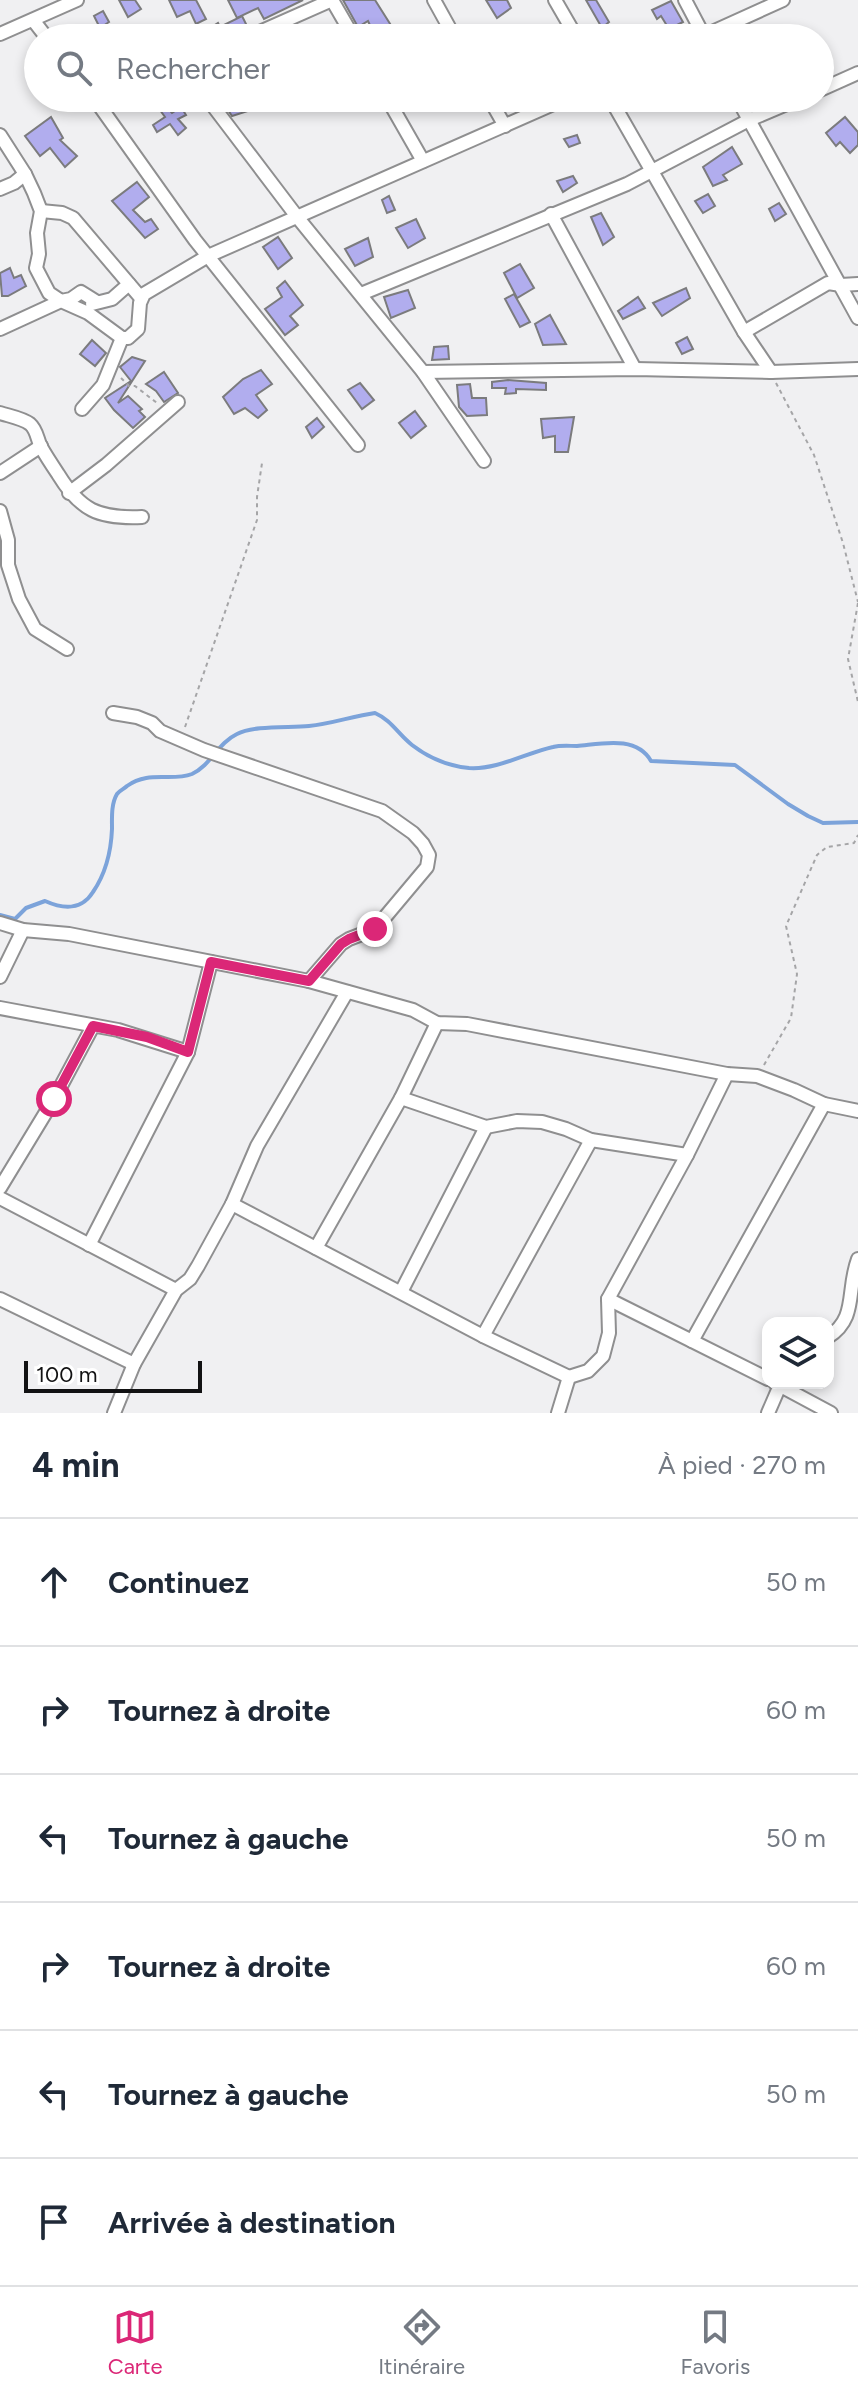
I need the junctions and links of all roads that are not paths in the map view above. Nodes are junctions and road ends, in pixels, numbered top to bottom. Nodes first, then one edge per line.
1 (77, 0) edge
2 (434, 0) edge
3 (555, 0) edge
4 (685, 0) edge
5 (783, 0) edge
6 (33, 20) junction
7 (36, 24) edge
8 (278, 24) edge
9 (346, 24) edge
10 (447, 24) edge
11 (569, 24) edge
12 (697, 24) edge
13 (731, 24) edge
14 (0, 34) edge
15 (858, 73) edge
16 (834, 84) edge
17 (106, 112) edge
18 (218, 112) edge
19 (395, 112) edge
20 (497, 112) edge
21 (536, 112) edge
22 (618, 112) edge
23 (745, 112) edge
24 (768, 112) edge
25 (749, 120) junction
26 (505, 126) junction
27 (0, 135) edge
28 (423, 161) junction
29 (652, 172) junction
30 (25, 174) junction
31 (0, 189) edge
32 (41, 211) junction
33 (551, 214) junction
34 (298, 218) junction
35 (208, 256) junction
36 (129, 284) junction
37 (858, 284) edge
38 (841, 285) junction
39 (361, 294) junction
40 (141, 298) junction
41 (61, 301) junction
42 (97, 302) junction
43 (83, 310) junction
44 (858, 318) edge
45 (0, 329) edge
46 (744, 332) junction
47 (122, 338) junction
48 (635, 369) junction
49 (858, 369) edge
50 (423, 372) junction
51 (771, 372) junction
52 (178, 402) dead end
53 (82, 409) dead end
54 (0, 413) edge
55 (358, 445) dead end
56 (41, 446) junction
57 (484, 461) dead end
58 (0, 473) edge
59 (69, 493) junction
60 (0, 511) edge
61 (142, 517) dead end
62 (67, 649) dead end
63 (113, 713) dead end
64 (0, 923) edge
65 (23, 930) junction
66 (211, 962) junction
67 (0, 977) edge
68 (309, 981) junction
69 (347, 992) junction
70 (0, 1008) edge
71 (437, 1023) junction
72 (93, 1026) junction
73 (188, 1052) junction
74 (727, 1074) junction
75 (401, 1098) junction
76 (824, 1104) junction
77 (858, 1111) edge
78 (486, 1127) junction
79 (591, 1140) junction
80 (687, 1155) junction
81 (0, 1188) edge
82 (0, 1198) edge
83 (232, 1204) junction
84 (89, 1245) junction
85 (316, 1248) junction
86 (858, 1259) edge
87 (176, 1290) junction
88 (401, 1292) junction
89 (0, 1299) edge
90 (608, 1299) junction
91 (854, 1322) edge
92 (834, 1334) edge
93 (483, 1336) junction
94 (692, 1341) junction
95 (134, 1364) junction
96 (762, 1376) edge
97 (569, 1377) junction
98 (774, 1389) edge
99 (787, 1389) edge
100 (114, 1413) edge
101 (558, 1413) edge
102 (768, 1413) edge
103 (831, 1413) edge

1 - 6 street
2 - 10 street
3 - 11 street
4 - 12 street
5 - 13 street
6 - 7 street
6 - 14 street
8 - 9 street
15 - 16 street
17 - 35 street
18 - 34 street
19 - 28 street
20 - 26 street
21 - 26 street
22 - 29 street
23 - 25 street
24 - 25 street
25 - 29 street
25 - 38 street
26 - 28 street
27 - 30 street
28 - 34 street
29 - 33 street
29 - 46 street
30 - 31 street
30 - 32 street
32 - 36 street
32 - 41 street
33 - 39 street
33 - 48 street
34 - 35 street
34 - 39 street
35 - 40 street
35 - 55 street
36 - 40 street
36 - 42 street
37 - 38 street
38 - 44 street
38 - 46 street
39 - 50 street
40 - 47 street
41 - 42 street
41 - 43 street
41 - 45 street
42 - 43 street
43 - 47 street
46 - 51 street
47 - 53 street
48 - 50 street
48 - 51 street
49 - 51 street
50 - 57 street
52 - 59 street
54 - 56 street
56 - 58 street
56 - 59 street
59 - 61 street
60 - 62 street
63 - 68 street
64 - 65 street
65 - 66 street
65 - 67 street
66 - 68 street
66 - 73 street
68 - 69 street
69 - 71 street
69 - 83 street
70 - 72 street
71 - 74 street
71 - 75 street
72 - 73 street
72 - 81 street
73 - 84 street
74 - 76 street
74 - 80 street
75 - 78 street
75 - 85 street
76 - 77 street
76 - 94 street
78 - 79 street
78 - 88 street
79 - 80 street
79 - 93 street
80 - 90 street
82 - 84 street
83 - 85 street
83 - 87 street
84 - 87 street
85 - 88 street
86 - 91 street
87 - 95 street
88 - 93 street
89 - 95 street
90 - 94 street
90 - 97 street
91 - 92 street
93 - 97 street
94 - 96 street
95 - 100 street
97 - 101 street
98 - 102 street
99 - 103 street

